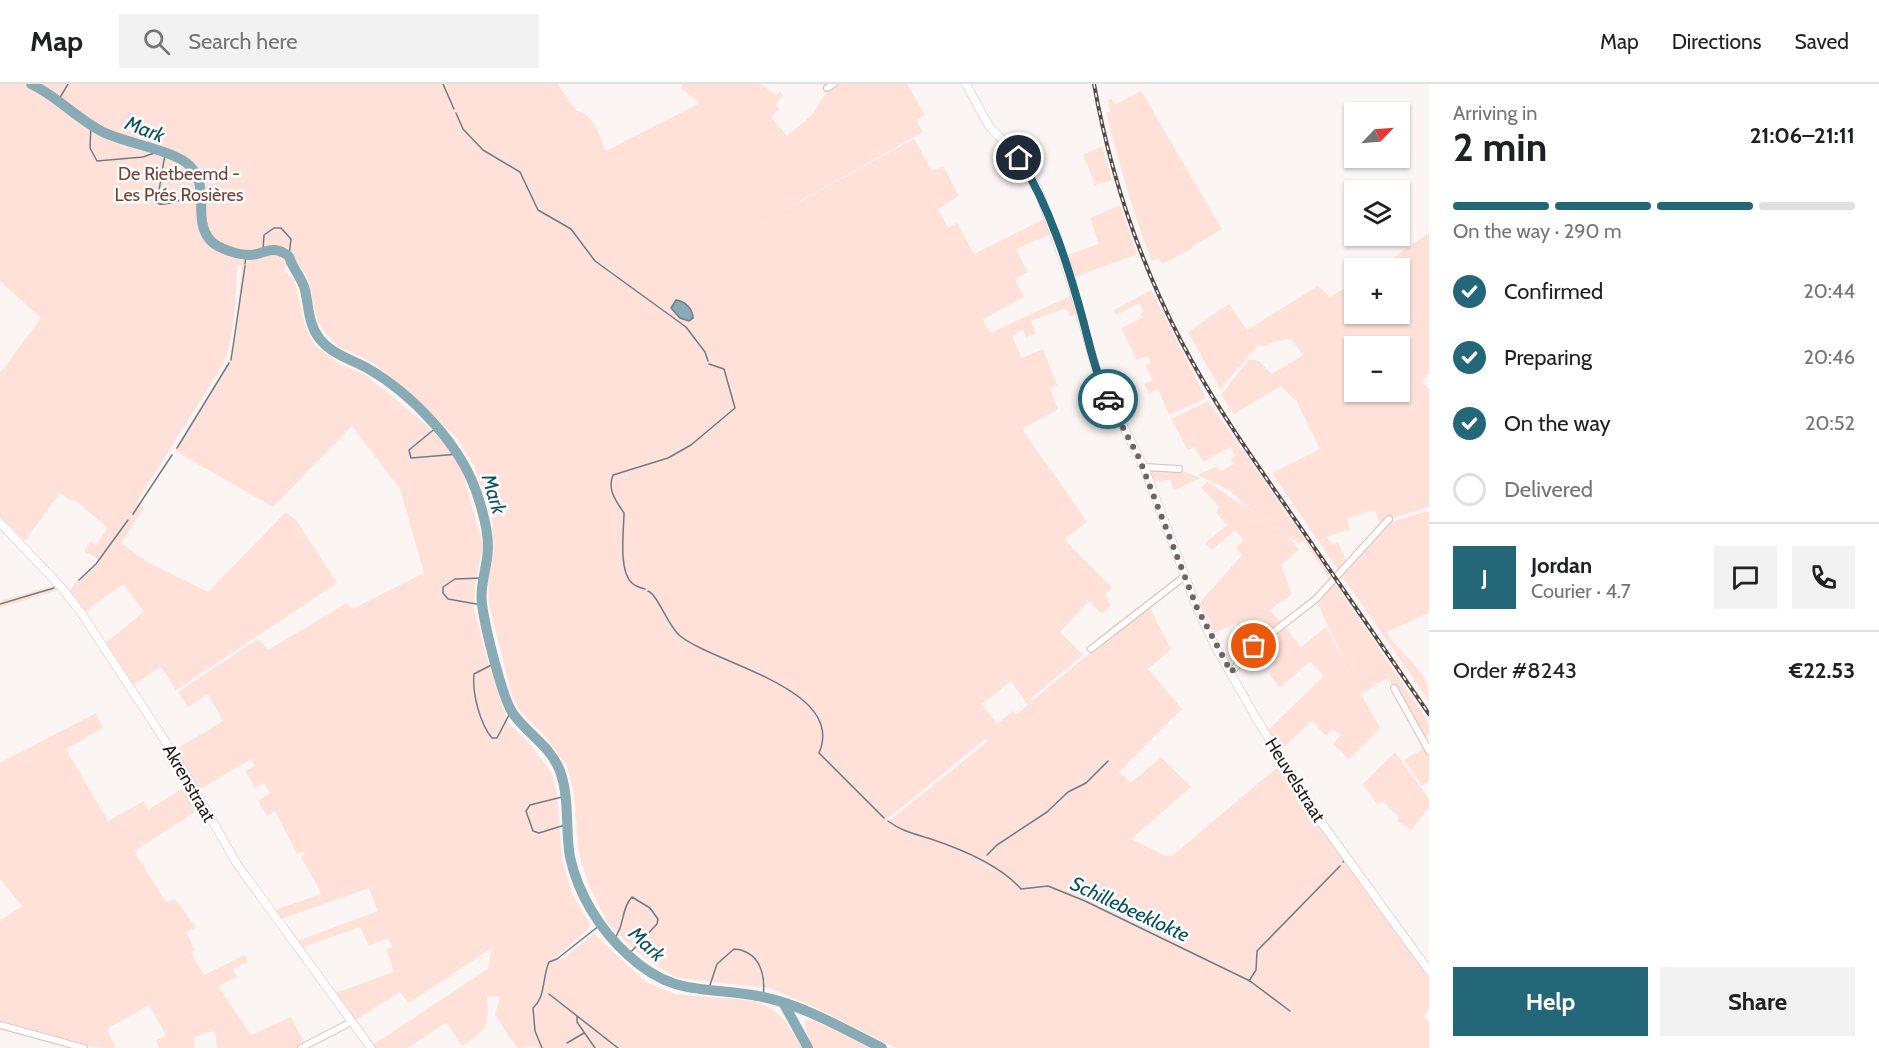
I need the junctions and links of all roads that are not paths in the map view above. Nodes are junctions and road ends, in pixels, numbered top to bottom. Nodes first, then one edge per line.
1 (834, 84) edge
2 (966, 84) edge
3 (827, 88) dead end
4 (1144, 467) junction
5 (1179, 469) dead end
6 (1389, 519) dead end
7 (0, 523) edge
8 (1185, 576) junction
9 (1091, 649) dead end
10 (1231, 672) junction
11 (1394, 688) dead end
12 (1429, 752) edge
13 (1429, 971) edge
14 (351, 1022) junction
15 (0, 1025) edge
16 (84, 1048) edge
17 (301, 1048) edge
18 (371, 1048) edge

1 - 3 street
2 - 4 street, Heuvelstraat
4 - 5 street
4 - 8 street, Heuvelstraat
6 - 10 street
7 - 14 street, Akrenstraat
8 - 9 street
8 - 10 street, Heuvelstraat
10 - 13 street, Heuvelstraat
11 - 12 street
14 - 17 street
14 - 18 street, Akrenstraat
15 - 16 street

